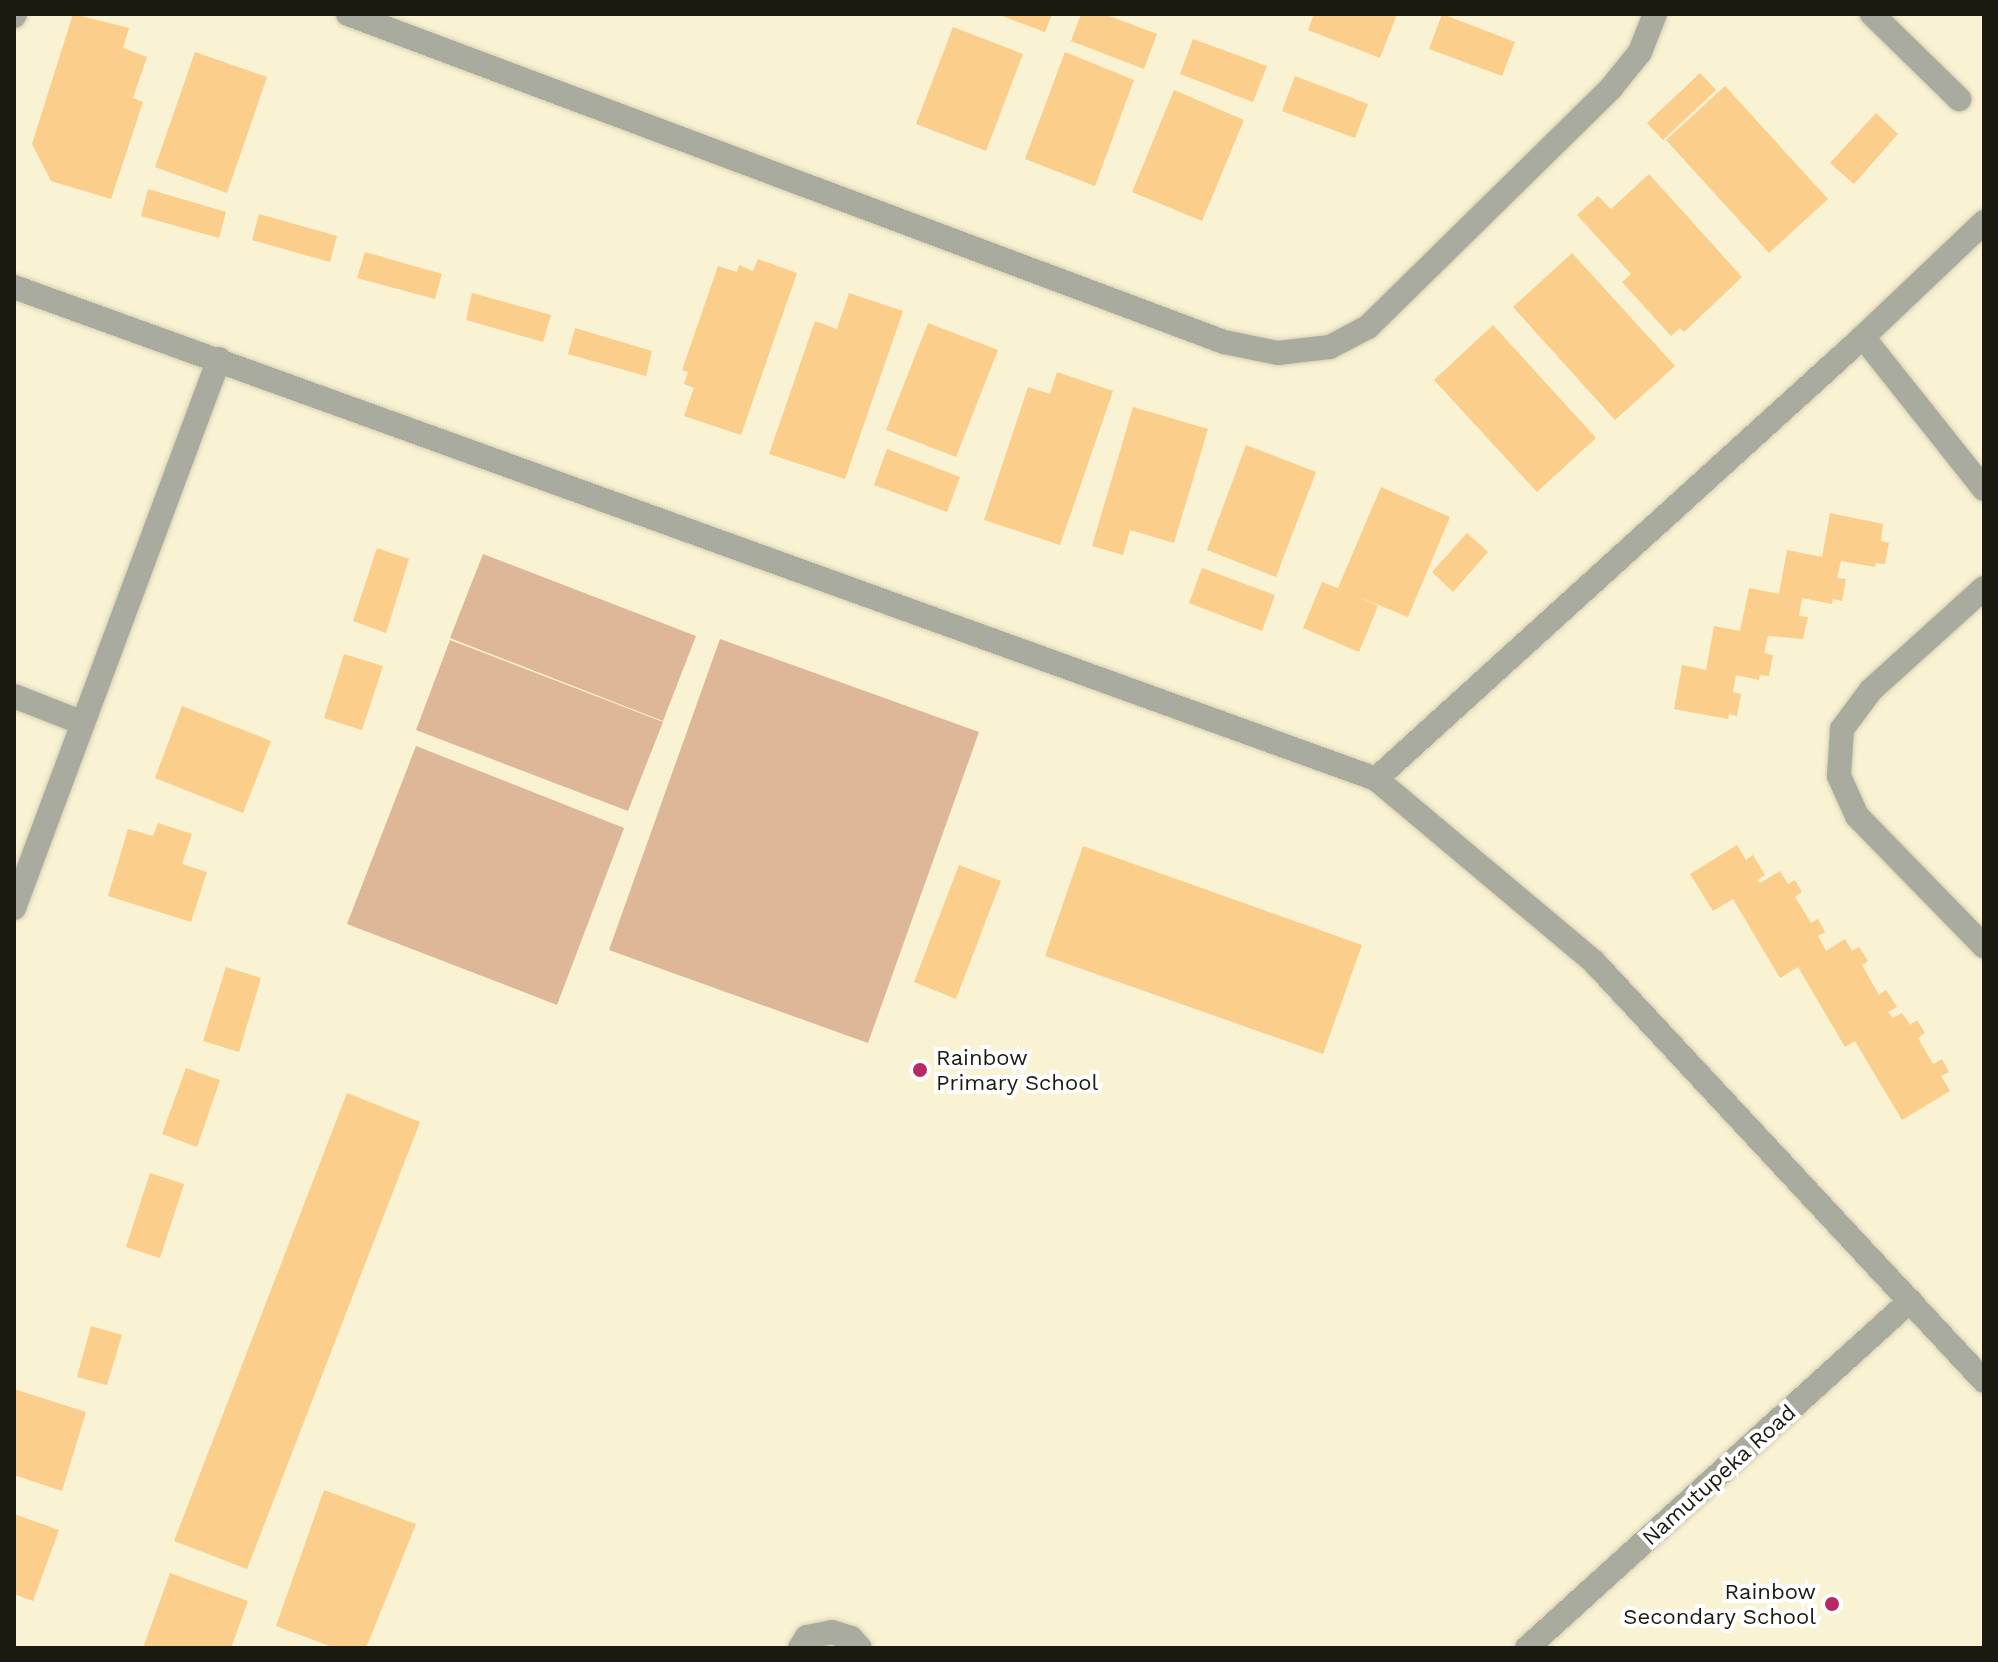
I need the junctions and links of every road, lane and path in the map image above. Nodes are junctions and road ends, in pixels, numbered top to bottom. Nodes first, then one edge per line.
1 (348, 14) edge
2 (1655, 14) edge
3 (1872, 14) edge
4 (1959, 99) dead end
5 (1984, 222) edge
6 (14, 287) edge
7 (1863, 337) junction
8 (219, 359) junction
9 (1984, 489) edge
10 (1984, 588) edge
11 (14, 696) edge
12 (83, 723) junction
13 (1376, 779) junction
14 (14, 908) edge
15 (1984, 946) edge
16 (1910, 1301) junction
17 (1984, 1381) edge
18 (800, 1648) edge
19 (860, 1648) edge
20 (1527, 1648) edge

1 - 2 street
3 - 4 street
5 - 7 street
6 - 8 street
7 - 9 street
7 - 13 street
8 - 12 street
8 - 13 street
10 - 15 street
11 - 12 street
12 - 14 street
13 - 16 street
16 - 17 street
16 - 20 street, Namutupeka Road
18 - 19 street

